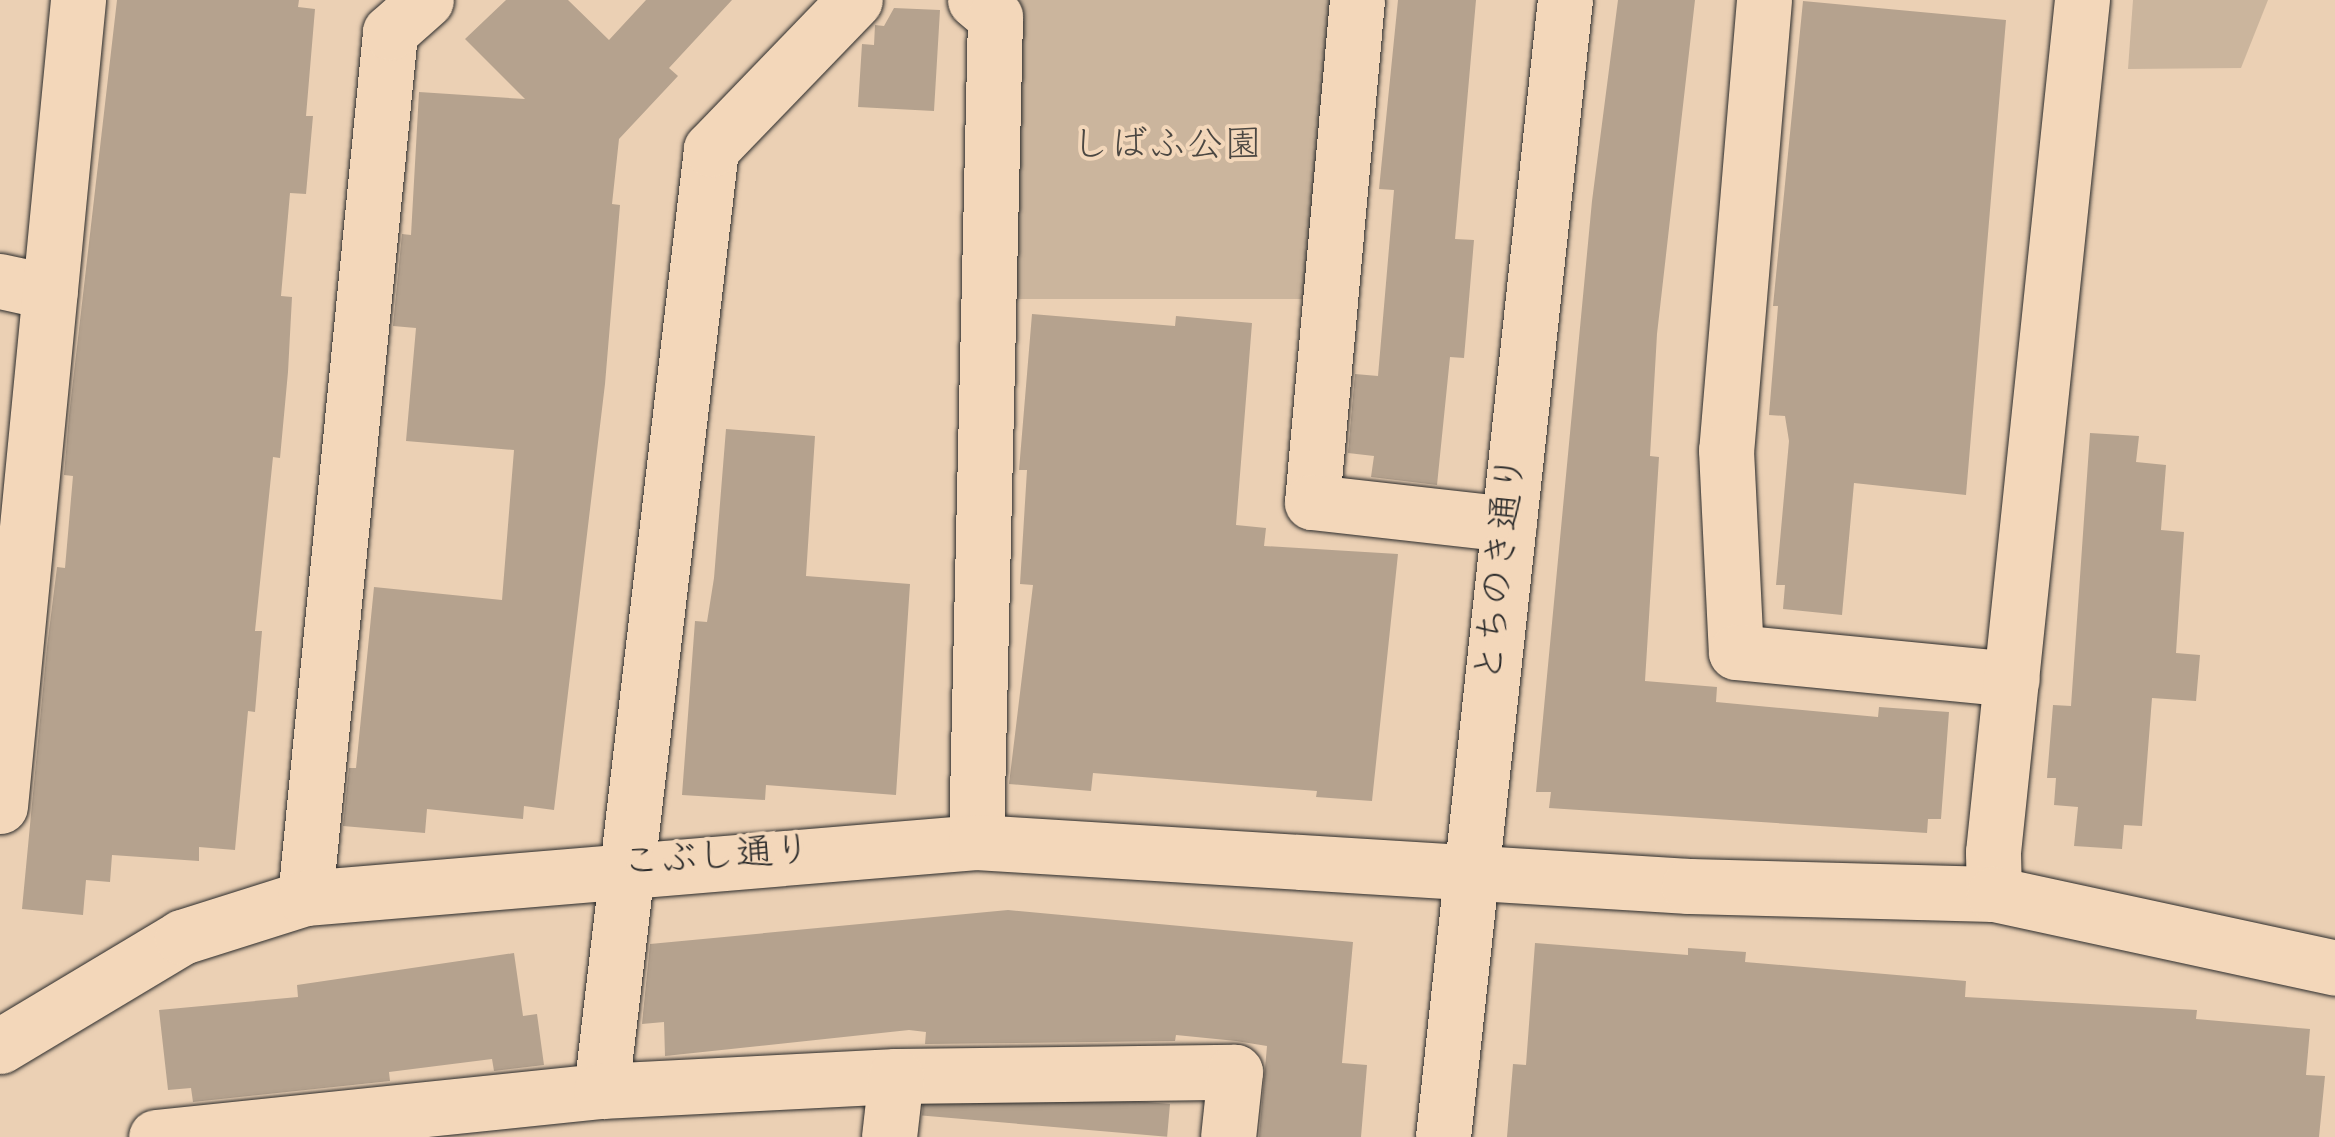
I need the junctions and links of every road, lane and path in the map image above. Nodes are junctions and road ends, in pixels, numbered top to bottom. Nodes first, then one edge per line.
1 (78, 0) edge
2 (426, 0) edge
3 (856, 0) edge
4 (976, 0) edge
5 (1357, 0) edge
6 (1565, 0) edge
7 (1764, 0) edge
8 (2082, 0) edge
9 (25, 287) edge
10 (1509, 524) junction
11 (2012, 679) junction
12 (0, 806) edge
13 (976, 842) junction
14 (625, 867) junction
15 (1470, 872) junction
16 (1994, 894) junction
17 (306, 898) junction
18 (2335, 968) edge
19 (4, 1031) edge
20 (896, 1076) junction
21 (601, 1090) junction
22 (156, 1137) edge
23 (889, 1137) edge
24 (1228, 1137) edge
25 (1443, 1137) edge

1 - 9 street
2 - 17 street
3 - 14 street
4 - 13 street
5 - 10 street
6 - 10 street, とちのき通り
7 - 11 street
8 - 11 street
9 - 12 street
10 - 15 street, とちのき通り
11 - 16 street
13 - 14 street, こぶし通り
13 - 15 street, こぶし通り
14 - 17 street, こぶし通り
14 - 21 street
15 - 16 street, こぶし通り
15 - 25 street, とちのき通り
16 - 18 street, こぶし通り
17 - 19 street, こぶし通り
20 - 21 street
20 - 23 street
20 - 24 street
21 - 22 street

